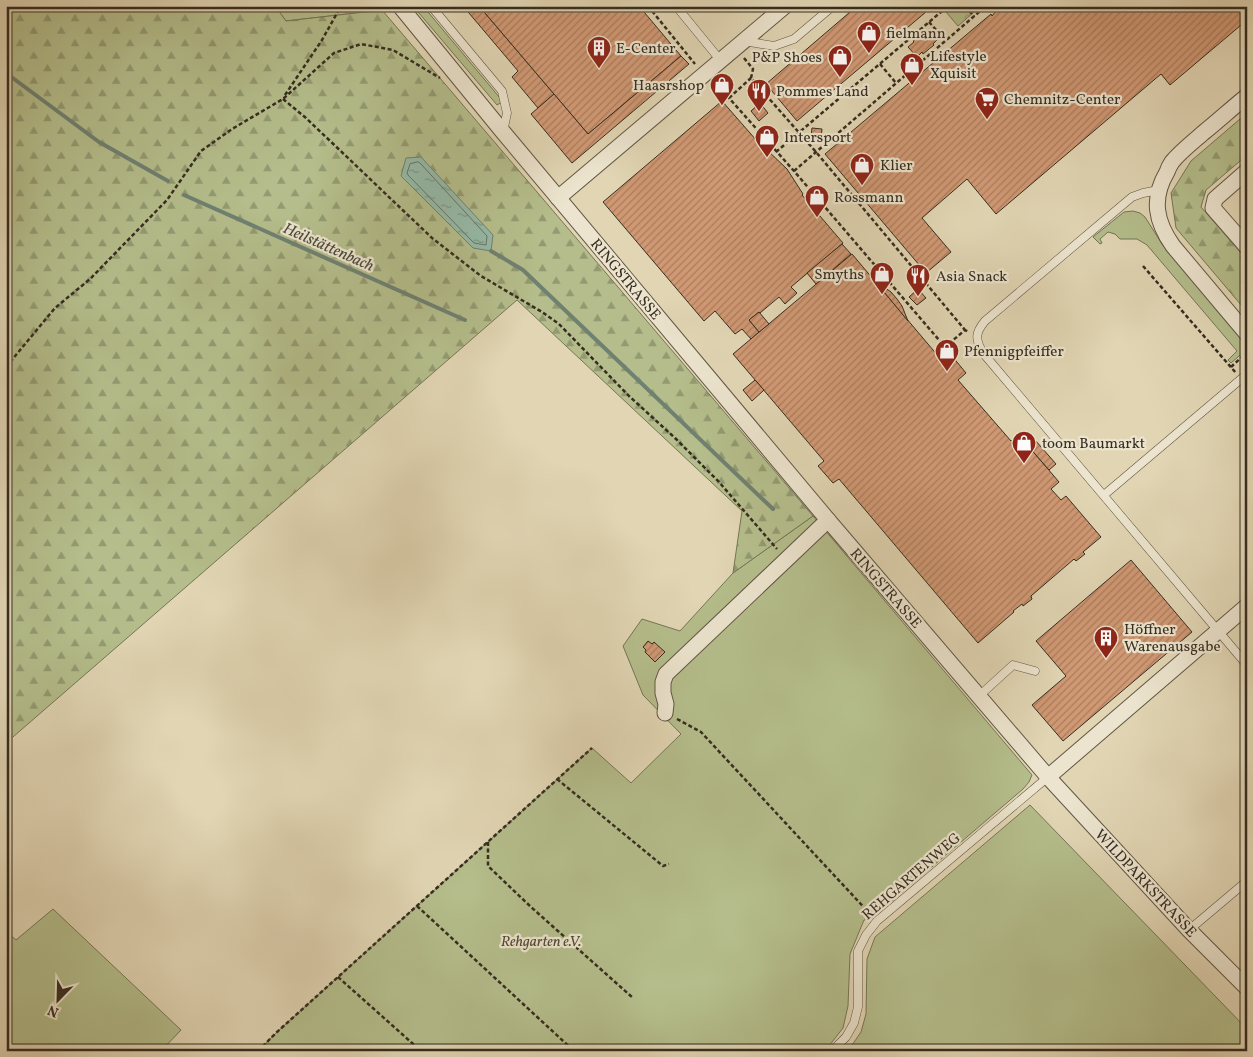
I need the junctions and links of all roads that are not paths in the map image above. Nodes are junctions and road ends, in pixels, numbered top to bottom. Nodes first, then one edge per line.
1 (400, 6) edge
2 (431, 6) edge
3 (676, 6) edge
4 (785, 6) edge
5 (833, 6) edge
6 (740, 45) junction
7 (721, 61) junction
8 (1247, 96) edge
9 (503, 132) junction
10 (1247, 171) edge
11 (1159, 190) junction
12 (558, 198) junction
13 (1247, 247) edge
14 (1247, 334) edge
15 (1244, 377) edge
16 (1104, 495) junction
17 (828, 520) junction
18 (1247, 606) edge
19 (1218, 630) junction
20 (1247, 665) edge
21 (1035, 671) dead end
22 (979, 696) junction
23 (665, 713) road end
24 (1048, 776) junction
25 (1247, 881) edge
26 (1189, 930) junction
27 (1247, 988) edge
28 (832, 1051) edge

1 - 9 street, RINGSTRASSE
2 - 9 lane
3 - 7 lane
4 - 6 street
5 - 6 lane
6 - 7 street
7 - 12 street
8 - 11 street
9 - 12 street, RINGSTRASSE
10 - 13 street
11 - 14 street
11 - 16 lane
12 - 17 street, RINGSTRASSE
15 - 16 lane
16 - 19 lane
17 - 22 street, RINGSTRASSE
17 - 23 street
18 - 19 street
19 - 20 lane
19 - 24 street
21 - 22 lane
22 - 24 street, RINGSTRASSE
24 - 26 street, WILDPARKSTRASSE
24 - 28 lane, REHGARTENWEG
25 - 26 lane
26 - 27 street, WILDPARKSTRASSE

